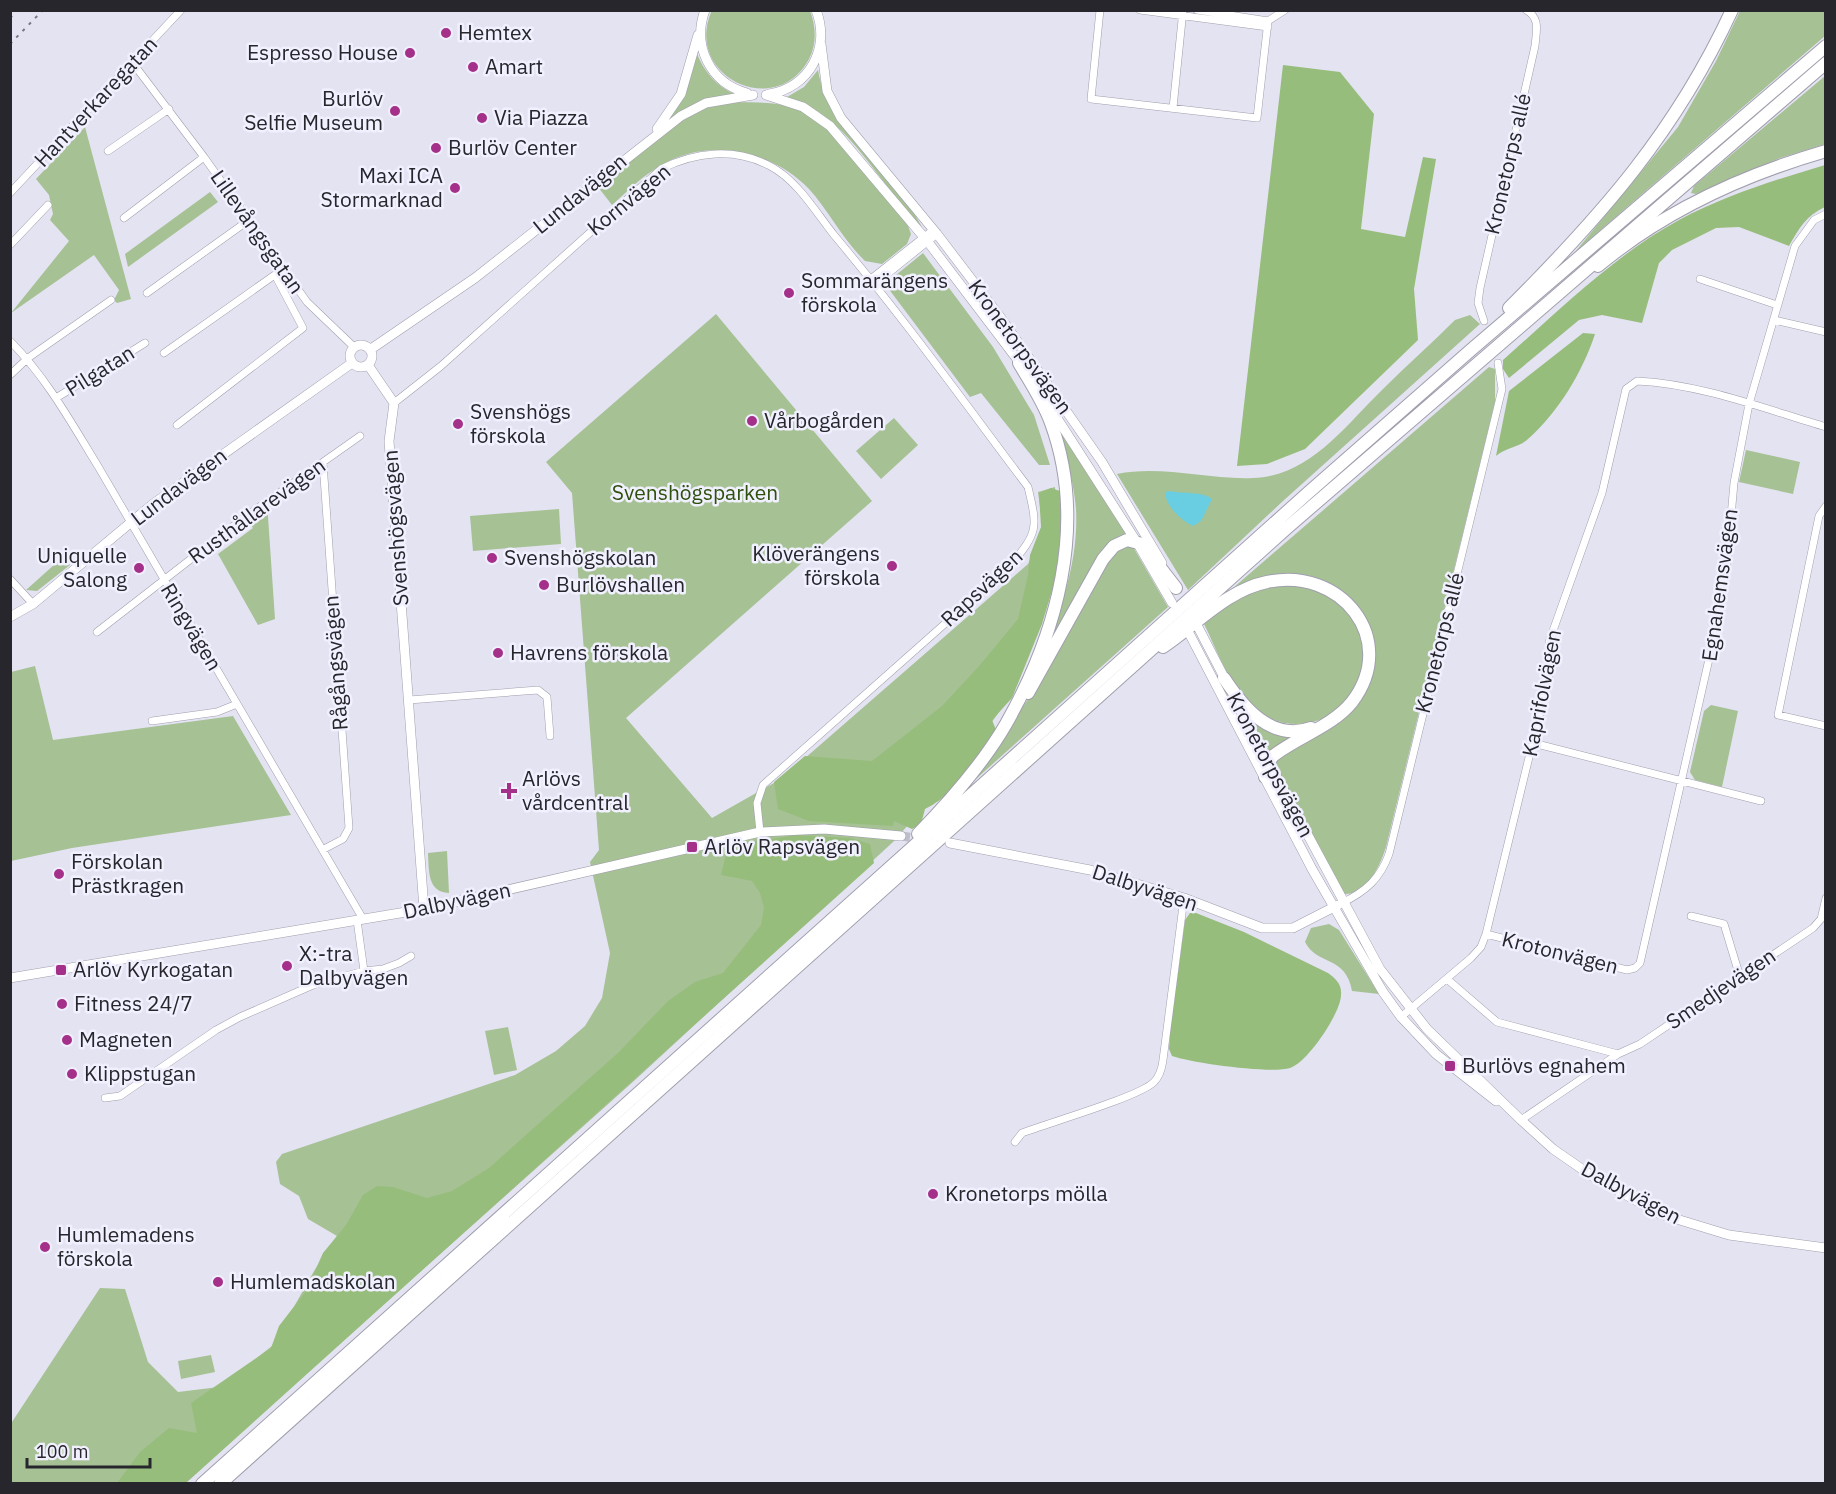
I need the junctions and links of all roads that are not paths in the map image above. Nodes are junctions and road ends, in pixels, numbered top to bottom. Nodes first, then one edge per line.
1 (181, 10) edge
2 (703, 10) edge
3 (816, 10) edge
4 (822, 10) edge
5 (1100, 10) edge
6 (1140, 10) edge
7 (1197, 10) edge
8 (1285, 10) edge
9 (1526, 10) edge
10 (1732, 10) edge
11 (1183, 13) edge
12 (1268, 24) junction
13 (701, 25) junction
14 (821, 28) junction
15 (821, 44) junction
16 (1826, 46) edge
17 (132, 62) junction
18 (1826, 63) edge
19 (753, 94) junction
20 (766, 95) junction
21 (1173, 108) junction
22 (169, 109) junction
23 (643, 143) junction
24 (1826, 151) edge
25 (108, 152) dead end
26 (204, 158) junction
27 (10, 193) edge
28 (48, 205) dead end
29 (1826, 214) edge
30 (123, 218) dead end
31 (249, 220) junction
32 (935, 232) junction
33 (926, 239) junction
34 (10, 245) edge
35 (283, 270) junction
36 (275, 275) junction
37 (1700, 279) dead end
38 (873, 282) junction
39 (147, 293) dead end
40 (111, 300) dead end
41 (1777, 305) junction
42 (1774, 320) junction
43 (1484, 321) dead end
44 (1826, 332) edge
45 (1510, 335) junction
46 (10, 341) edge
47 (145, 343) dead end
48 (354, 347) junction
49 (371, 349) junction
50 (1472, 349) junction
51 (164, 354) dead end
52 (27, 358) junction
53 (352, 363) junction
54 (1019, 363) junction
55 (1498, 363) dead end
56 (368, 365) junction
57 (10, 375) edge
58 (56, 398) junction
59 (394, 403) junction
60 (1749, 404) junction
61 (177, 425) dead end
62 (1826, 427) edge
63 (360, 436) dead end
64 (323, 463) junction
65 (1826, 507) edge
66 (130, 524) junction
67 (1136, 540) junction
68 (10, 579) edge
69 (164, 580) junction
70 (1178, 592) joint
71 (1172, 603) dead end
72 (33, 604) junction
73 (10, 617) edge
74 (1198, 627) dead end
75 (97, 632) dead end
76 (1190, 634) dead end
77 (1123, 675) junction
78 (1224, 678) junction
79 (409, 700) junction
80 (237, 704) junction
81 (152, 721) dead end
82 (1006, 724) junction
83 (1323, 724) junction
84 (1826, 726) edge
85 (550, 736) dead end
86 (1533, 742) junction
87 (1267, 764) junction
88 (1265, 777) junction
89 (1683, 781) junction
90 (1761, 801) dead end
91 (760, 832) junction
92 (901, 836) tunnel mouth
93 (950, 843) dead end
94 (324, 849) junction
95 (865, 888) junction
96 (1826, 897) edge
97 (1184, 898) junction
98 (1338, 905) junction
99 (424, 909) junction
100 (1691, 916) dead end
101 (360, 919) junction
102 (1486, 934) junction
103 (411, 956) dead end
104 (1635, 968) joint
105 (364, 971) junction
106 (1740, 977) junction
107 (10, 978) edge
108 (1447, 979) junction
109 (1410, 1009) junction
110 (1401, 1017) junction
111 (1618, 1054) junction
112 (105, 1098) dead end
113 (1521, 1120) junction
114 (1016, 1142) dead end
115 (1826, 1248) edge
116 (202, 1484) edge
117 (220, 1484) edge

1 - 17 street, Hantverkaregatan
2 - 13 main road, Lundavägen
3 - 14 main road, Lundavägen
4 - 14 main road, Lundavägen
5 - 21 street
6 - 11 street
7 - 12 street
8 - 12 street
9 - 43 street, Kronetorps allé
10 - 50 highway
11 - 12 street
11 - 21 street
12 - 21 street
13 - 19 main road, Lundavägen
13 - 23 main road, Lundavägen
14 - 15 main road, Lundavägen
15 - 20 main road, Lundavägen
15 - 32 main road, Kronetorpsvägen
16 - 50 highway
17 - 22 street, Lillevångsgatan
17 - 27 street, Hantverkaregatan
18 - 45 highway
19 - 20 main road, Lundavägen
19 - 23 main road, Lundavägen
20 - 33 main road, Kronetorpsvägen
22 - 25 street
22 - 26 street, Lillevångsgatan
23 - 49 main road, Lundavägen
24 - 45 highway
26 - 30 street
26 - 31 street, Lillevångsgatan
28 - 34 street
29 - 41 street, Egnahemsvägen
31 - 35 street, Lillevångsgatan
31 - 39 street
32 - 33 street
32 - 70 main road, Kronetorpsvägen
33 - 38 street
33 - 54 main road, Kronetorpsvägen
35 - 36 street
35 - 48 street, Lillevångsgatan
36 - 51 street
36 - 61 street
37 - 41 street
38 - 59 street, Kornvägen
38 - 91 street, Rapsvägen
40 - 52 street
41 - 42 street, Egnahemsvägen
42 - 44 street
42 - 60 street, Egnahemsvägen
45 - 77 highway
46 - 52 street, Ringvägen
47 - 58 street, Pilgatan
48 - 49 main road
48 - 53 main road
49 - 56 main road
50 - 95 highway
52 - 57 street
52 - 58 street, Ringvägen
53 - 56 main road
53 - 66 main road, Lundavägen
54 - 67 main road, Kronetorpsvägen
54 - 82 highway
55 - 98 street, Kronetorps allé
56 - 59 main road
58 - 66 street, Ringvägen
59 - 79 main road, Svenshögsvägen
60 - 62 street
60 - 86 street, Kaprifolvägen
60 - 89 street, Egnahemsvägen
63 - 64 street, Rusthållarevägen
64 - 69 street, Rusthållarevägen
64 - 94 street, Rågångsvägen
65 - 84 street
66 - 69 street, Ringvägen
66 - 72 main road, Lundavägen
67 - 70 highway
67 - 71 main road, Kronetorpsvägen
67 - 82 highway
68 - 72 street
69 - 75 street, Rusthållarevägen
69 - 80 street, Ringvägen
72 - 73 main road, Lundavägen
74 - 78 main road, Kronetorpsvägen
76 - 88 main road, Kronetorpsvägen
77 - 83 highway
77 - 117 highway
78 - 83 highway
78 - 87 main road, Kronetorpsvägen
79 - 85 street
79 - 99 main road, Svenshögsvägen
80 - 81 street
80 - 94 street, Ringvägen
82 - 95 highway
83 - 87 highway
86 - 89 street
86 - 102 street, Kaprifolvägen
87 - 88 highway
87 - 98 main road, Kronetorpsvägen
88 - 98 main road, Kronetorpsvägen
89 - 90 street
89 - 104 street, Egnahemsvägen
91 - 92 main road, Dalbyvägen
91 - 99 main road, Dalbyvägen
93 - 97 main road, Dalbyvägen
94 - 101 street, Ringvägen
95 - 116 highway
96 - 106 street, Smedjevägen
97 - 98 main road, Dalbyvägen
97 - 114 street
98 - 109 main road, Dalbyvägen
98 - 110 main road, Dalbyvägen
99 - 101 main road, Dalbyvägen
100 - 106 street
101 - 105 street
101 - 107 main road, Dalbyvägen
102 - 104 street, Krotonvägen
102 - 108 street, Kaprifolvägen
103 - 105 street
105 - 112 street
106 - 111 street, Smedjevägen
108 - 109 street, Kaprifolvägen
108 - 111 street
109 - 110 street, Kaprifolvägen
109 - 113 main road, Dalbyvägen
110 - 113 main road, Dalbyvägen
111 - 113 street, Smedjevägen
113 - 115 main road, Dalbyvägen

